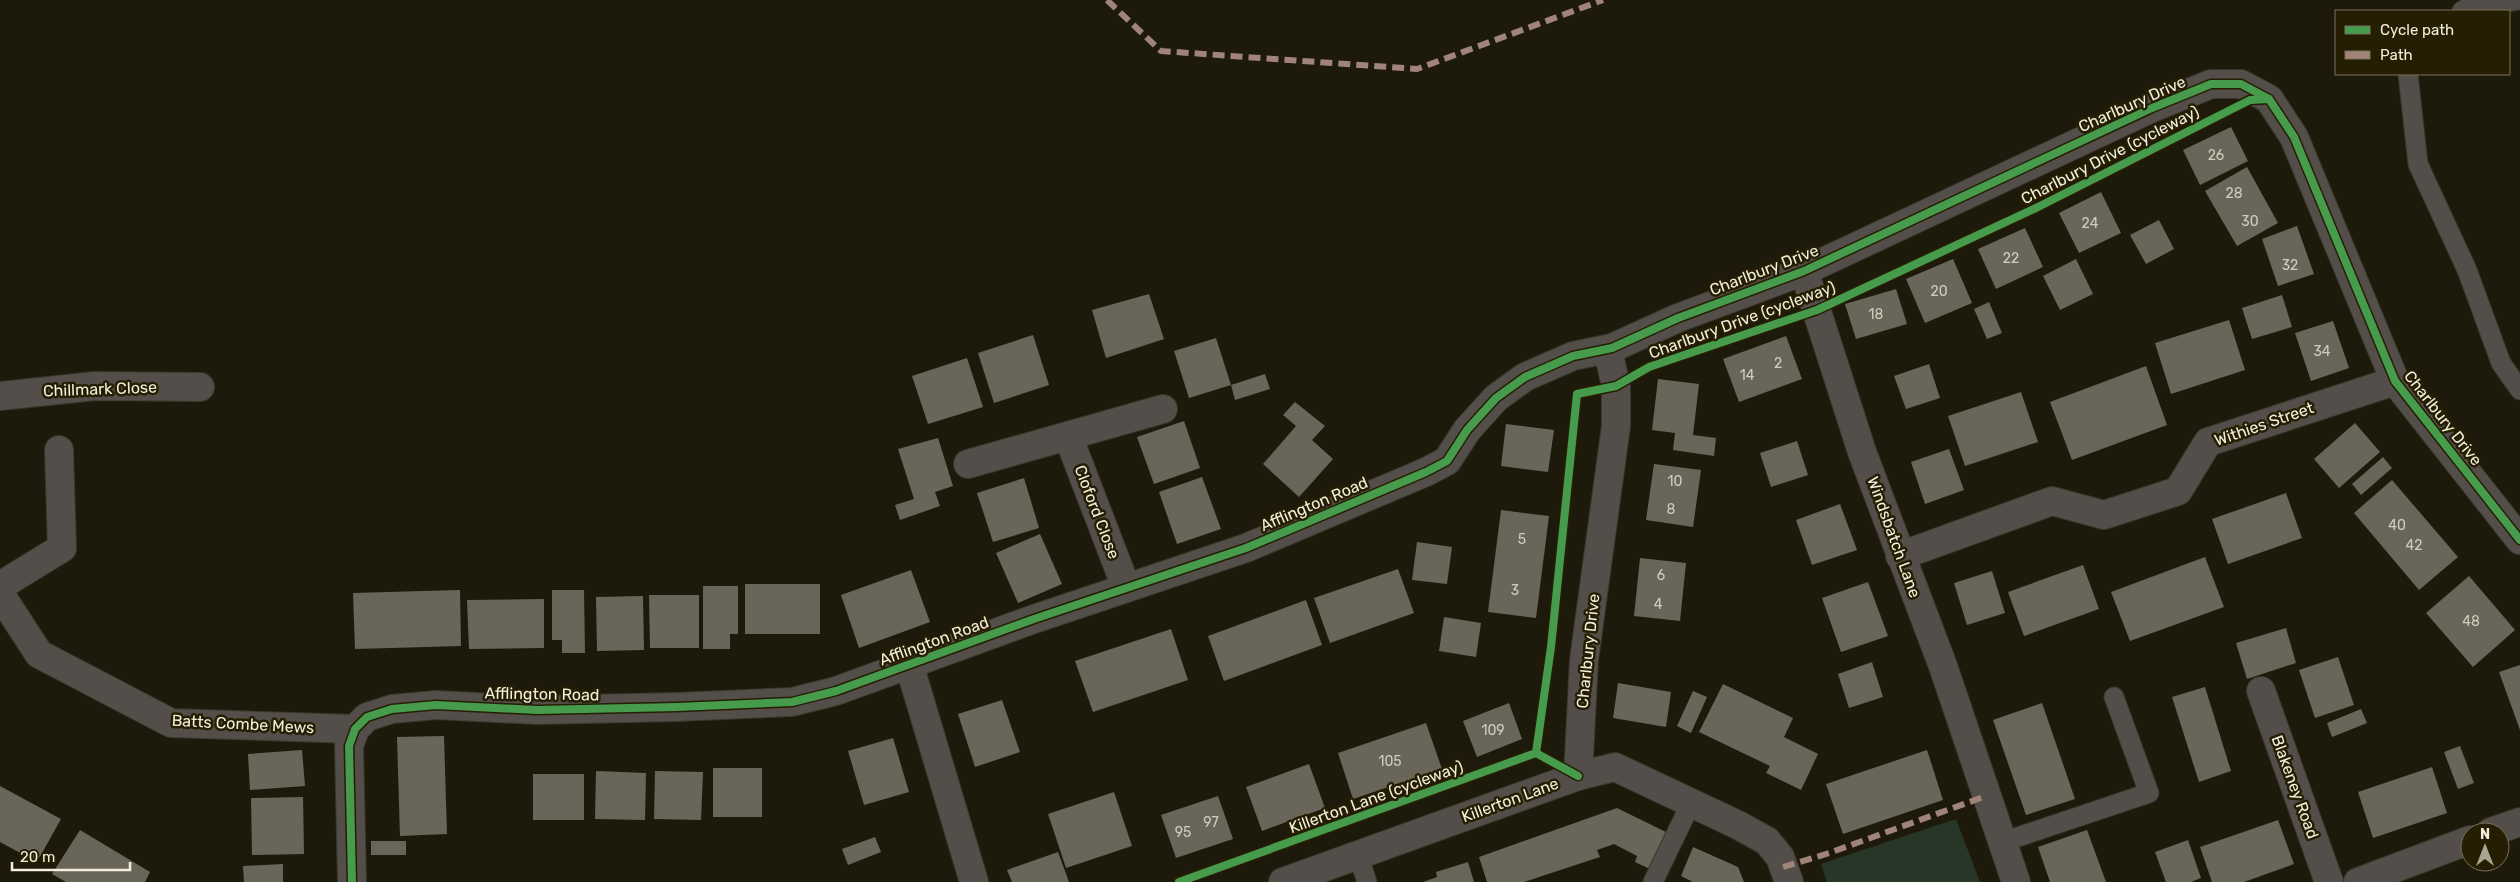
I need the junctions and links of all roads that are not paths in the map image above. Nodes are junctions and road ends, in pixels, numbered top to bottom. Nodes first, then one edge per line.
1 (2520, 0) edge
2 (2464, 10) edge
3 (2408, 75) edge
4 (1804, 271) junction
5 (1612, 348) junction
6 (2395, 380) junction
7 (200, 387) dead end
8 (2520, 390) edge
9 (0, 396) edge
10 (1163, 409) dead end
11 (1068, 436) junction
12 (59, 450) dead end
13 (968, 464) dead end
14 (2520, 540) edge
15 (1900, 556) junction
16 (0, 586) edge
17 (1126, 587) junction
18 (0, 594) edge
19 (909, 664) junction
20 (2261, 691) dead end
21 (2114, 697) dead end
22 (355, 729) junction
23 (1578, 776) junction
24 (1691, 803) junction
25 (2003, 842) junction
26 (2460, 844) edge
27 (1358, 855) junction
28 (1784, 870) edge
29 (352, 882) edge
30 (974, 882) edge
31 (1283, 882) edge
32 (1367, 882) edge
33 (1653, 882) edge
34 (2016, 882) edge
35 (2329, 882) edge
36 (2358, 882) edge

1 - 2 lane
3 - 8 lane
4 - 5 street, Charlbury Drive
4 - 6 street, Charlbury Drive
4 - 15 street, Windsbatch Lane
5 - 17 street, Afflington Road
5 - 23 street, Charlbury Drive
6 - 14 street, Charlbury Drive
6 - 15 street, Withies Street
7 - 9 street, Chillmark Close
10 - 11 street
11 - 13 street
11 - 17 street, Cloford Close
12 - 16 street
15 - 25 street, Windsbatch Lane
17 - 19 street, Afflington Road
18 - 22 street, Batts Combe Mews
19 - 22 street, Afflington Road
19 - 30 street, Afflington Road
20 - 35 street, Blakeney Road
21 - 25 lane
22 - 29 street
23 - 24 street, Killerton Lane
23 - 27 street, Killerton Lane
24 - 28 street, Killerton Lane
24 - 33 lane
25 - 34 street, Windsbatch Lane
26 - 36 street
27 - 31 street, Killerton Lane
27 - 32 lane

